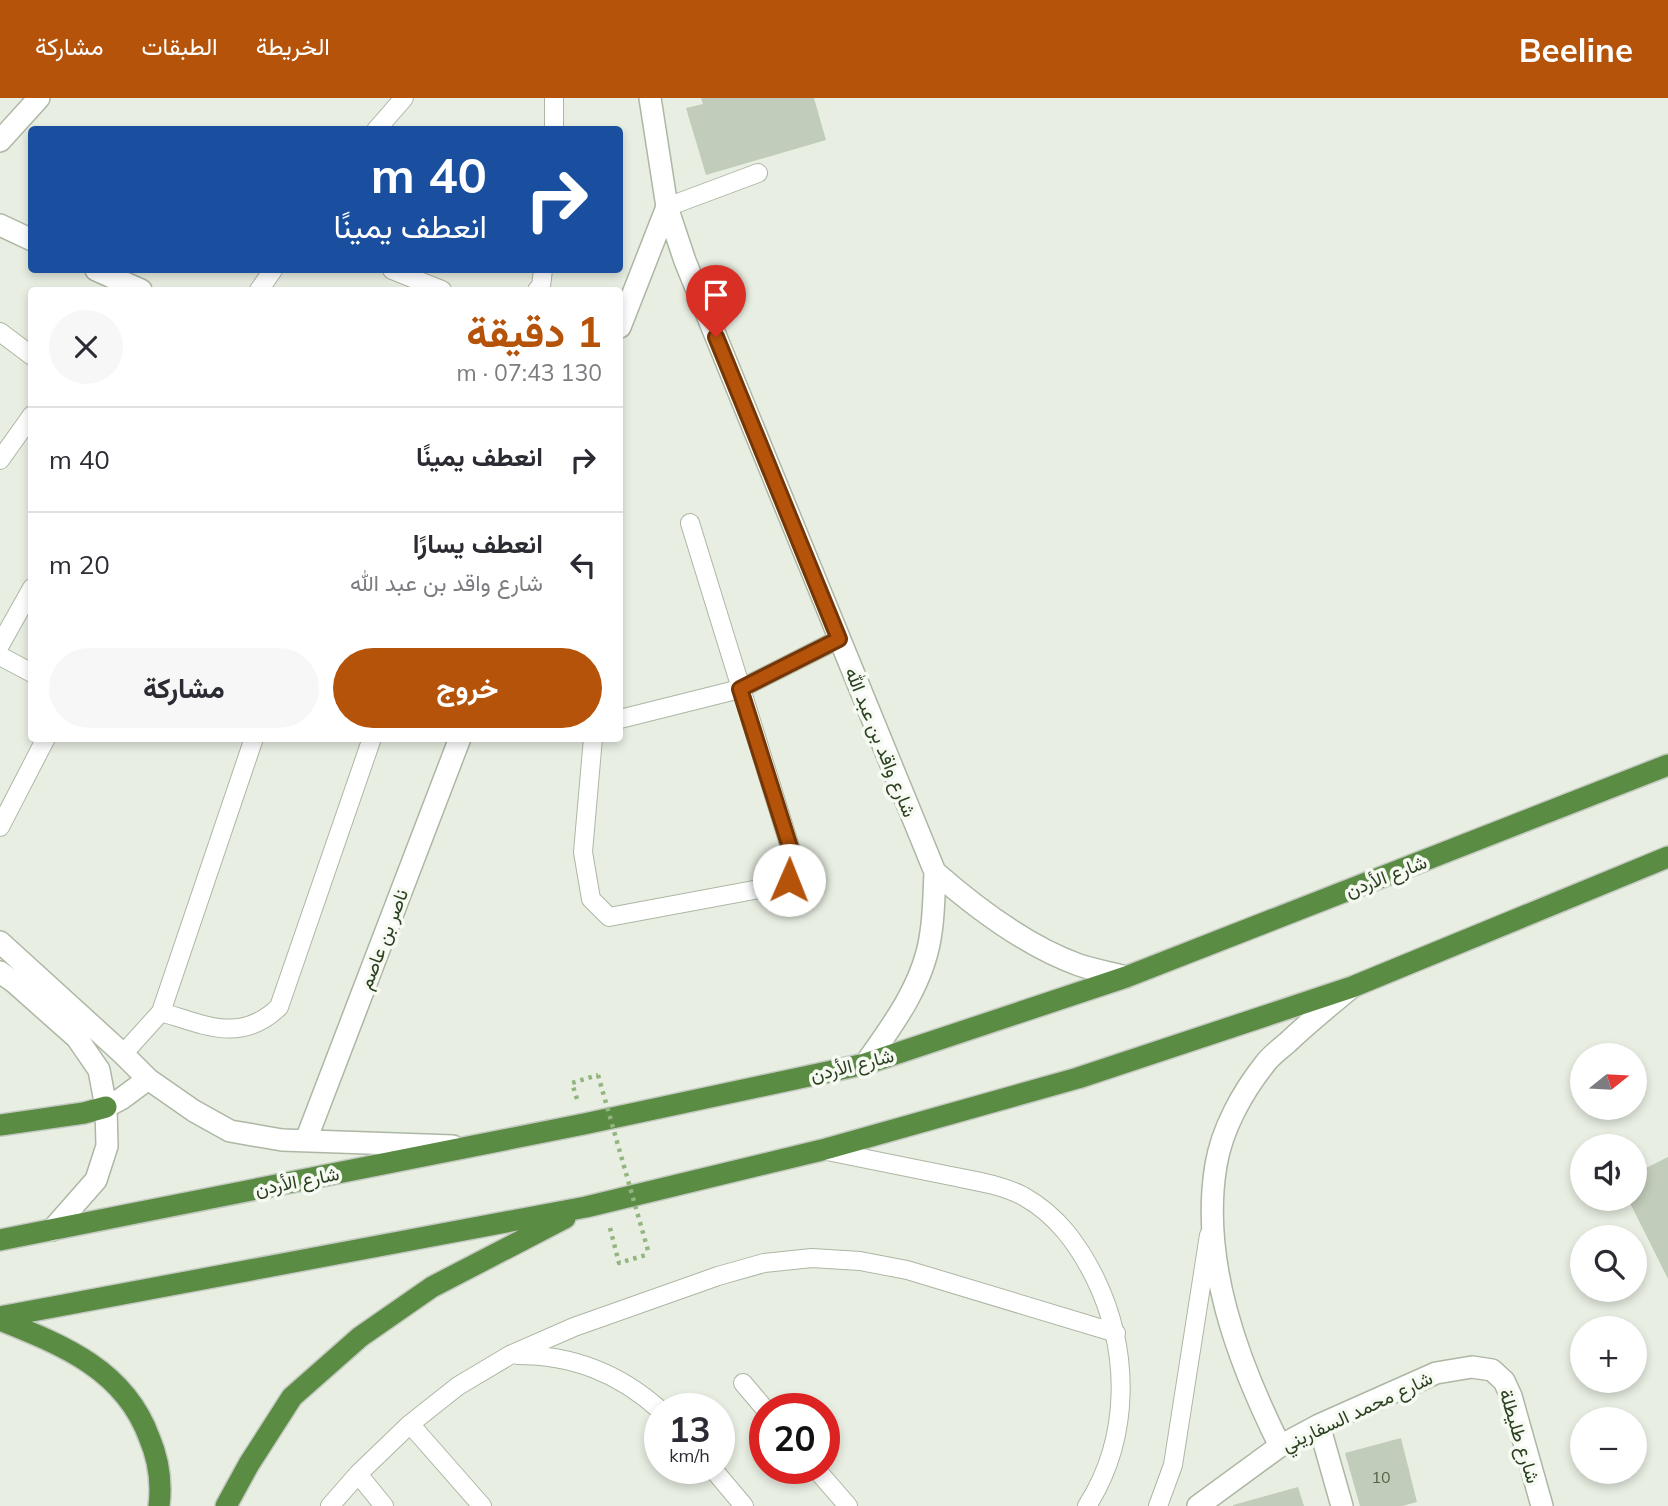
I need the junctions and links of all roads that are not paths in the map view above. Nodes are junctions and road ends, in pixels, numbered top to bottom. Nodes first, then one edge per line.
1 (39, 98) edge
2 (404, 98) edge
3 (554, 98) edge
4 (650, 98) edge
5 (380, 126) edge
6 (554, 126) edge
7 (0, 141) edge
8 (758, 173) dead end
9 (667, 207) junction
10 (0, 225) edge
11 (28, 238) edge
12 (103, 273) edge
13 (400, 273) edge
14 (134, 287) edge
15 (434, 287) edge
16 (623, 319) edge
17 (0, 332) edge
18 (28, 353) edge
19 (28, 421) edge
20 (0, 460) edge
21 (690, 523) dead end
22 (28, 595) edge
23 (839, 639) junction
24 (0, 645) edge
25 (0, 656) edge
26 (28, 671) edge
27 (740, 689) junction
28 (623, 718) edge
29 (44, 742) edge
30 (253, 742) edge
31 (371, 742) edge
32 (458, 742) edge
33 (593, 742) edge
34 (1668, 765) edge
35 (0, 827) edge
36 (1668, 857) edge
37 (935, 872) junction
38 (0, 942) edge
39 (0, 972) edge
40 (1126, 977) junction
41 (1352, 987) junction
42 (161, 1012) junction
43 (124, 1054) junction
44 (865, 1064) junction
45 (148, 1079) junction
46 (106, 1107) junction
47 (0, 1125) edge
48 (306, 1140) junction
49 (473, 1146) junction
50 (822, 1150) junction
51 (595, 1205) junction
52 (1212, 1220) junction
53 (52, 1230) junction
54 (0, 1240) edge
55 (0, 1318) edge
56 (1116, 1334) junction
57 (510, 1356) junction
58 (1492, 1370) joint
59 (743, 1383) dead end
60 (751, 1393) edge
61 (644, 1396) edge
62 (410, 1424) junction
63 (1320, 1425) junction
64 (1280, 1446) junction
65 (358, 1474) junction
66 (725, 1484) edge
67 (829, 1484) edge
68 (159, 1506) edge
69 (226, 1506) edge
70 (330, 1506) edge
71 (384, 1506) edge
72 (482, 1506) edge
73 (744, 1506) edge
74 (848, 1506) edge
75 (1087, 1506) edge
76 (1158, 1506) edge
77 (1198, 1506) edge
78 (1342, 1506) edge
79 (1542, 1506) edge

1 - 7 street
2 - 5 lane
3 - 6 lane
4 - 9 street, شارع واقد بن عبد الله
8 - 9 lane
9 - 16 street
9 - 23 street, شارع واقد بن عبد الله
10 - 11 street
12 - 14 street
13 - 15 lane
17 - 18 lane
19 - 20 lane
21 - 27 lane
22 - 24 lane
23 - 27 lane
23 - 37 street, شارع واقد بن عبد الله
25 - 26 lane
27 - 28 lane
27 - 33 lane
29 - 35 lane
30 - 42 lane
31 - 42 lane
32 - 48 street, ناصر بن عاصم
34 - 40 highway, شارع الأردن
36 - 41 highway
37 - 40 street, شارع واقد بن عبد الله
37 - 44 street, شارع واقد بن عبد الله
38 - 43 street
39 - 46 street
40 - 44 highway, شارع الأردن
41 - 50 highway
41 - 52 street
42 - 43 lane
43 - 45 street
44 - 49 highway, شارع الأردن
45 - 46 street
45 - 48 street
46 - 47 highway
46 - 53 street
48 - 49 street
49 - 53 highway, شارع الأردن
50 - 51 highway
50 - 56 lane
51 - 55 highway
51 - 69 highway
52 - 64 street
52 - 76 lane
53 - 54 highway, شارع الأردن
55 - 68 highway
56 - 57 lane
56 - 75 lane
57 - 61 lane
57 - 62 lane
58 - 63 street, شارع محمد السفاريني
58 - 79 street, شارع طليطلة
59 - 60 lane
62 - 65 lane
62 - 72 lane
63 - 64 street, شارع محمد السفاريني
63 - 78 street
64 - 77 street, شارع محمد السفاريني
65 - 70 lane
65 - 71 lane
66 - 73 lane
67 - 74 lane

